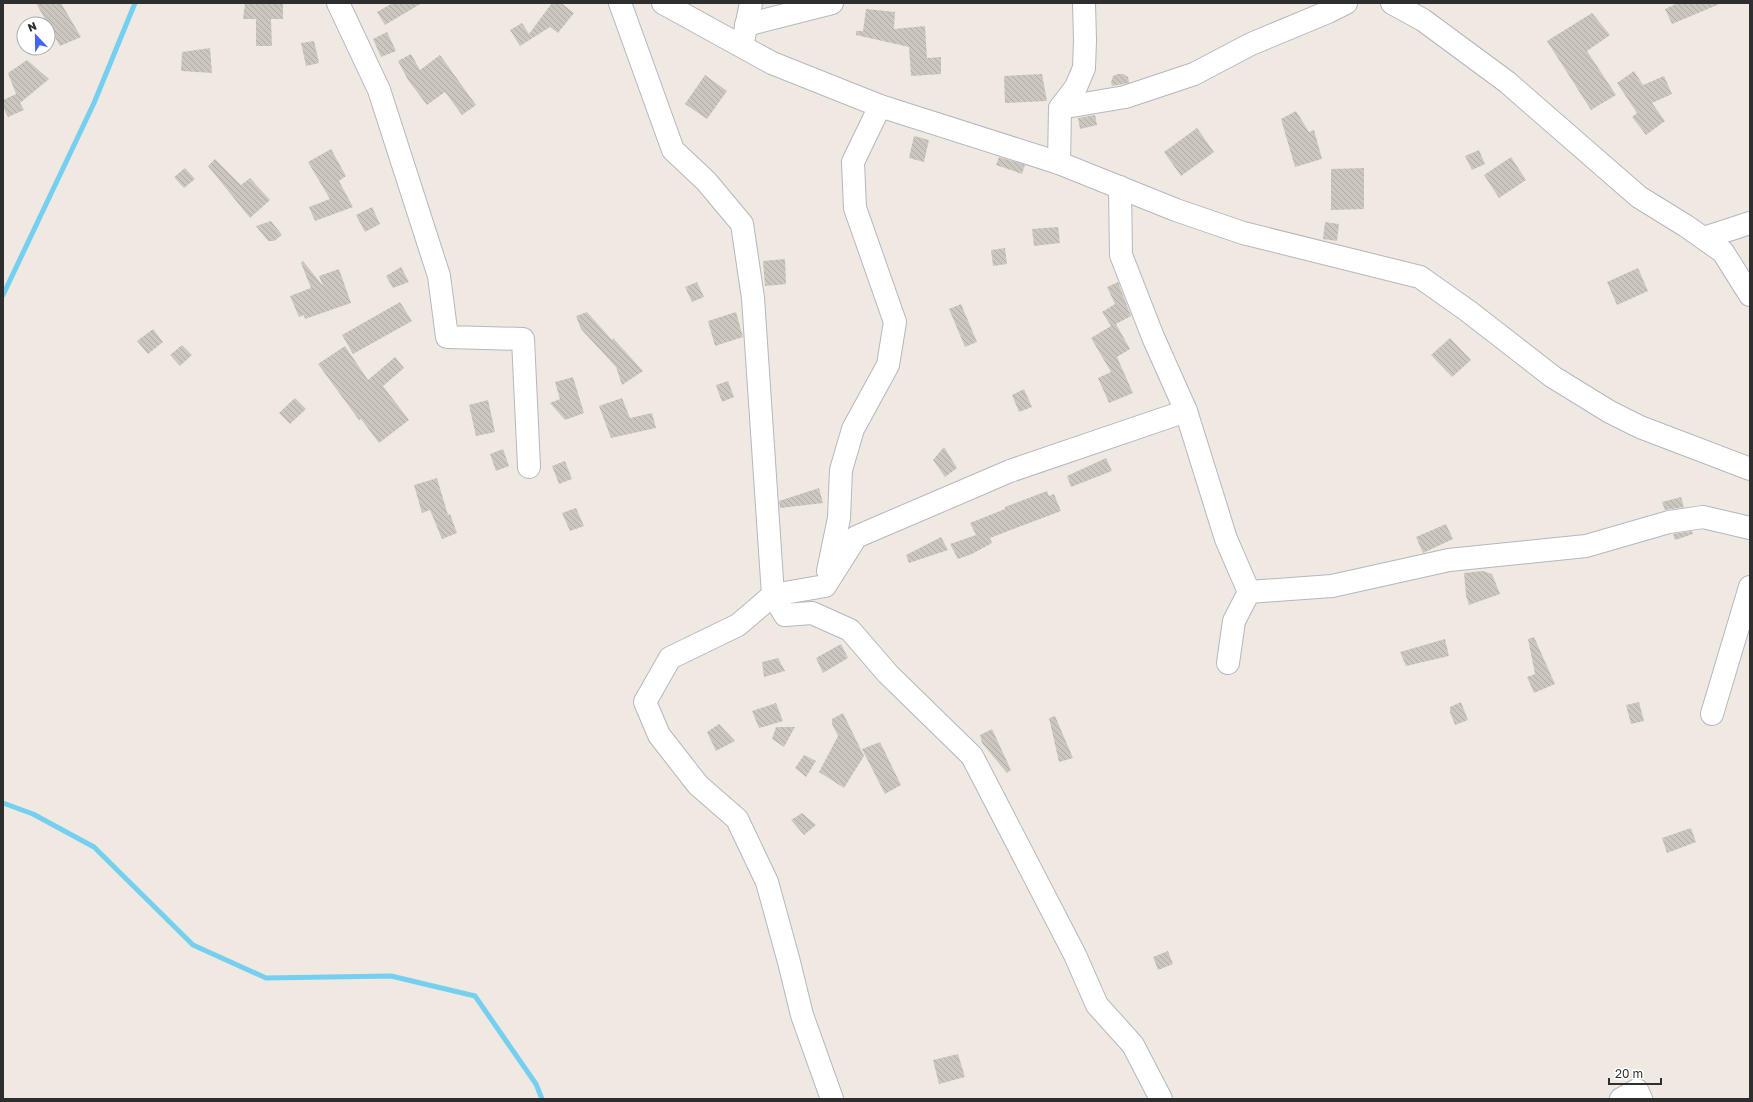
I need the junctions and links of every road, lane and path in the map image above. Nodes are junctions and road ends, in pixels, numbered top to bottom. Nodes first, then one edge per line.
1 (338, 3) edge
2 (620, 3) edge
3 (663, 3) edge
4 (751, 3) edge
5 (832, 3) edge
6 (1084, 3) edge
7 (1346, 3) edge
8 (1392, 3) edge
9 (746, 25) junction
10 (742, 46) junction
11 (880, 106) junction
12 (1060, 108) junction
13 (1060, 163) junction
14 (1120, 187) junction
15 (1750, 223) edge
16 (1704, 238) junction
17 (1750, 295) edge
18 (1186, 411) junction
19 (529, 467) dead end
20 (1750, 470) edge
21 (1750, 528) edge
22 (825, 586) junction
23 (1750, 586) edge
24 (1249, 592) junction
25 (773, 595) junction
26 (1228, 663) dead end
27 (1712, 714) dead end
28 (832, 1099) edge
29 (1161, 1099) edge
30 (1621, 1099) edge
31 (1640, 1099) edge

1 - 19 street
2 - 25 street
3 - 10 street
4 - 9 street
5 - 9 street
6 - 12 street
7 - 12 street
8 - 16 street
9 - 10 street
10 - 11 street
11 - 13 street
11 - 22 street
12 - 13 street
13 - 14 street
14 - 18 street
14 - 20 street
15 - 16 street
16 - 17 street
18 - 22 street
18 - 24 street
21 - 24 street
22 - 25 street
23 - 27 street
24 - 26 street
25 - 28 street
25 - 29 street
30 - 31 street

